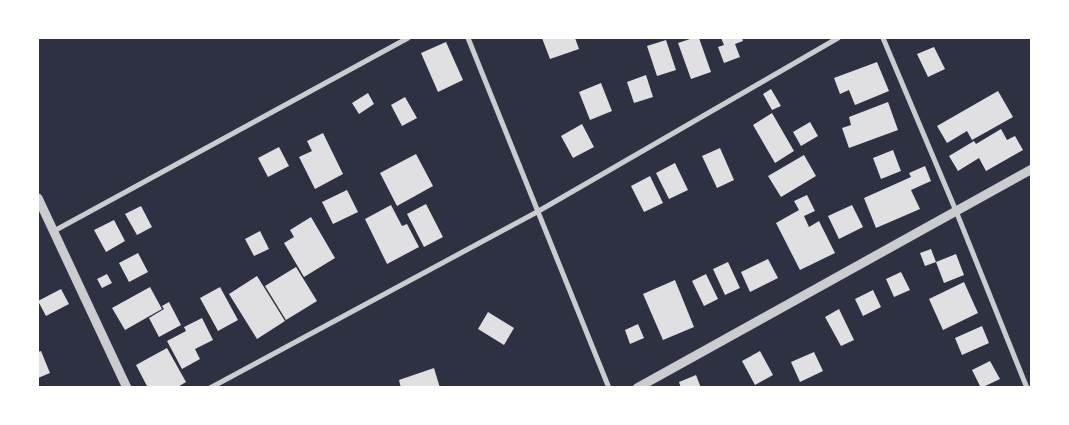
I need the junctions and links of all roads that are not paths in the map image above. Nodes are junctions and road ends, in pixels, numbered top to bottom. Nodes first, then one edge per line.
1 (408, 38) edge
2 (468, 38) edge
3 (838, 38) edge
4 (883, 38) edge
5 (1032, 169) edge
6 (38, 198) edge
7 (956, 211) junction
8 (537, 212) junction
9 (54, 231) junction
10 (127, 388) edge
11 (210, 388) edge
12 (610, 388) edge
13 (637, 388) edge
14 (1027, 388) edge

1 - 9 street
2 - 8 street
3 - 8 street
4 - 7 street
5 - 7 street
6 - 9 street
7 - 13 street
7 - 14 street
8 - 11 street
8 - 12 street
9 - 10 street

